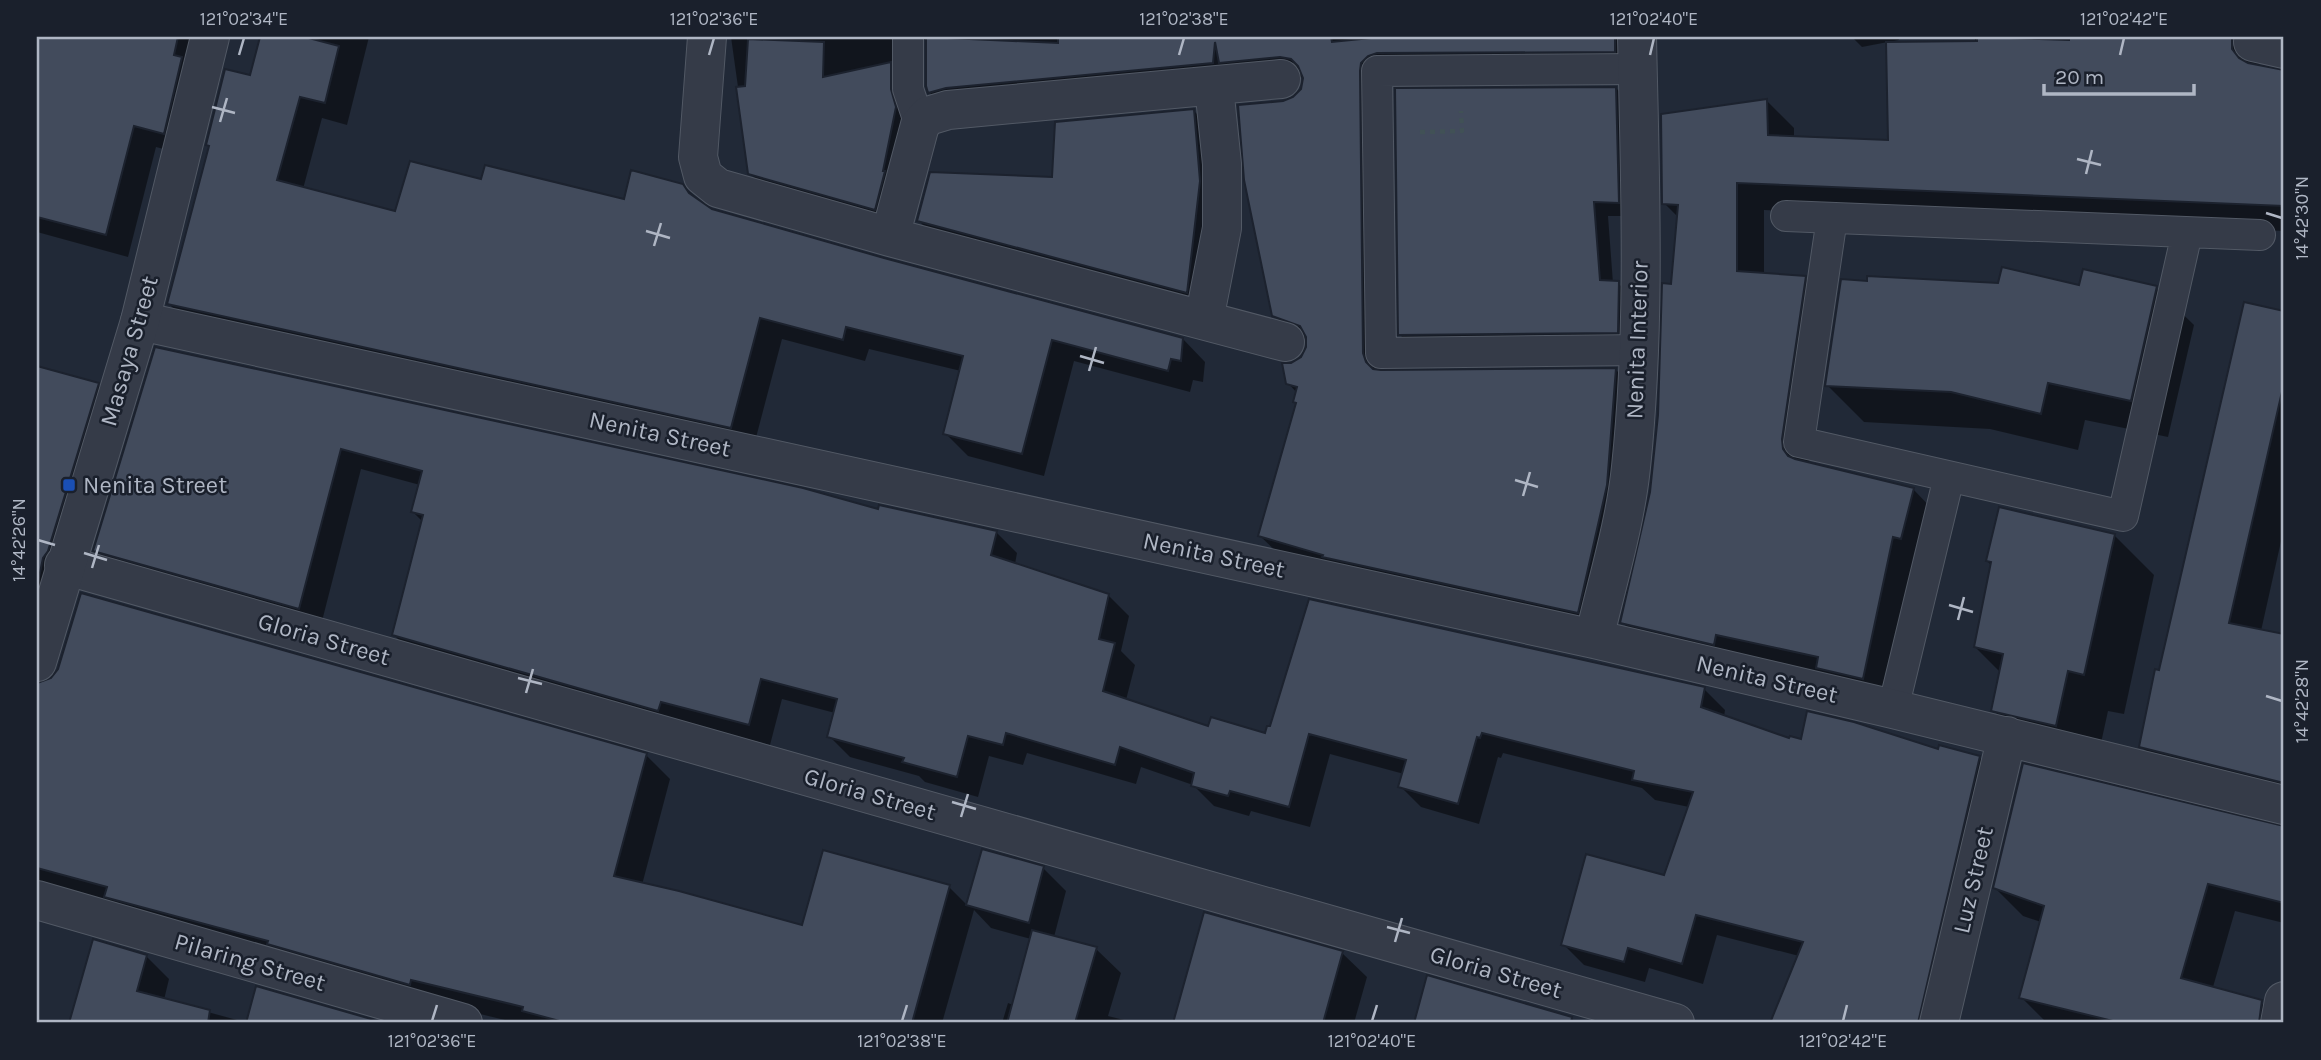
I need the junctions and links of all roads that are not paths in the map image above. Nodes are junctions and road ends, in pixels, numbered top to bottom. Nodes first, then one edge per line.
1 (210, 37) edge
2 (707, 37) edge
3 (908, 37) edge
4 (1637, 53) edge
5 (1281, 79) dead end
6 (1214, 87) junction
7 (920, 125) junction
8 (1786, 216) dead end
9 (1832, 218) junction
10 (2187, 233) junction
11 (2260, 235) dead end
12 (890, 237) junction
13 (1204, 320) junction
14 (139, 321) junction
15 (1285, 342) dead end
16 (1640, 350) junction
17 (1949, 477) junction
18 (64, 565) junction
19 (1594, 639) junction
20 (37, 662) edge
21 (1893, 709) junction
22 (2007, 736) junction
23 (2284, 805) edge
24 (37, 900) edge
25 (2284, 1001) edge
26 (463, 1023) edge
27 (1675, 1023) edge
28 (1939, 1023) edge
29 (2280, 1023) edge

1 - 14 street, Masaya Street
2 - 12 street
3 - 7 lane
4 - 16 street, Nenita Interior
4 - 16 lane
5 - 6 street
6 - 7 street
6 - 13 street
7 - 12 street
8 - 9 lane
9 - 10 lane
9 - 17 lane
10 - 11 lane
10 - 17 lane
12 - 13 street
13 - 15 street
14 - 18 street, Masaya Street
14 - 19 street, Nenita Street
16 - 19 street, Nenita Interior
17 - 21 lane
18 - 20 street, Masaya Street
18 - 27 street, Gloria Street
19 - 21 street, Nenita Street
21 - 22 street, Nenita Street
22 - 23 street, Nenita Street
22 - 28 street, Luz Street
24 - 26 street, Pilaring Street
25 - 29 street

